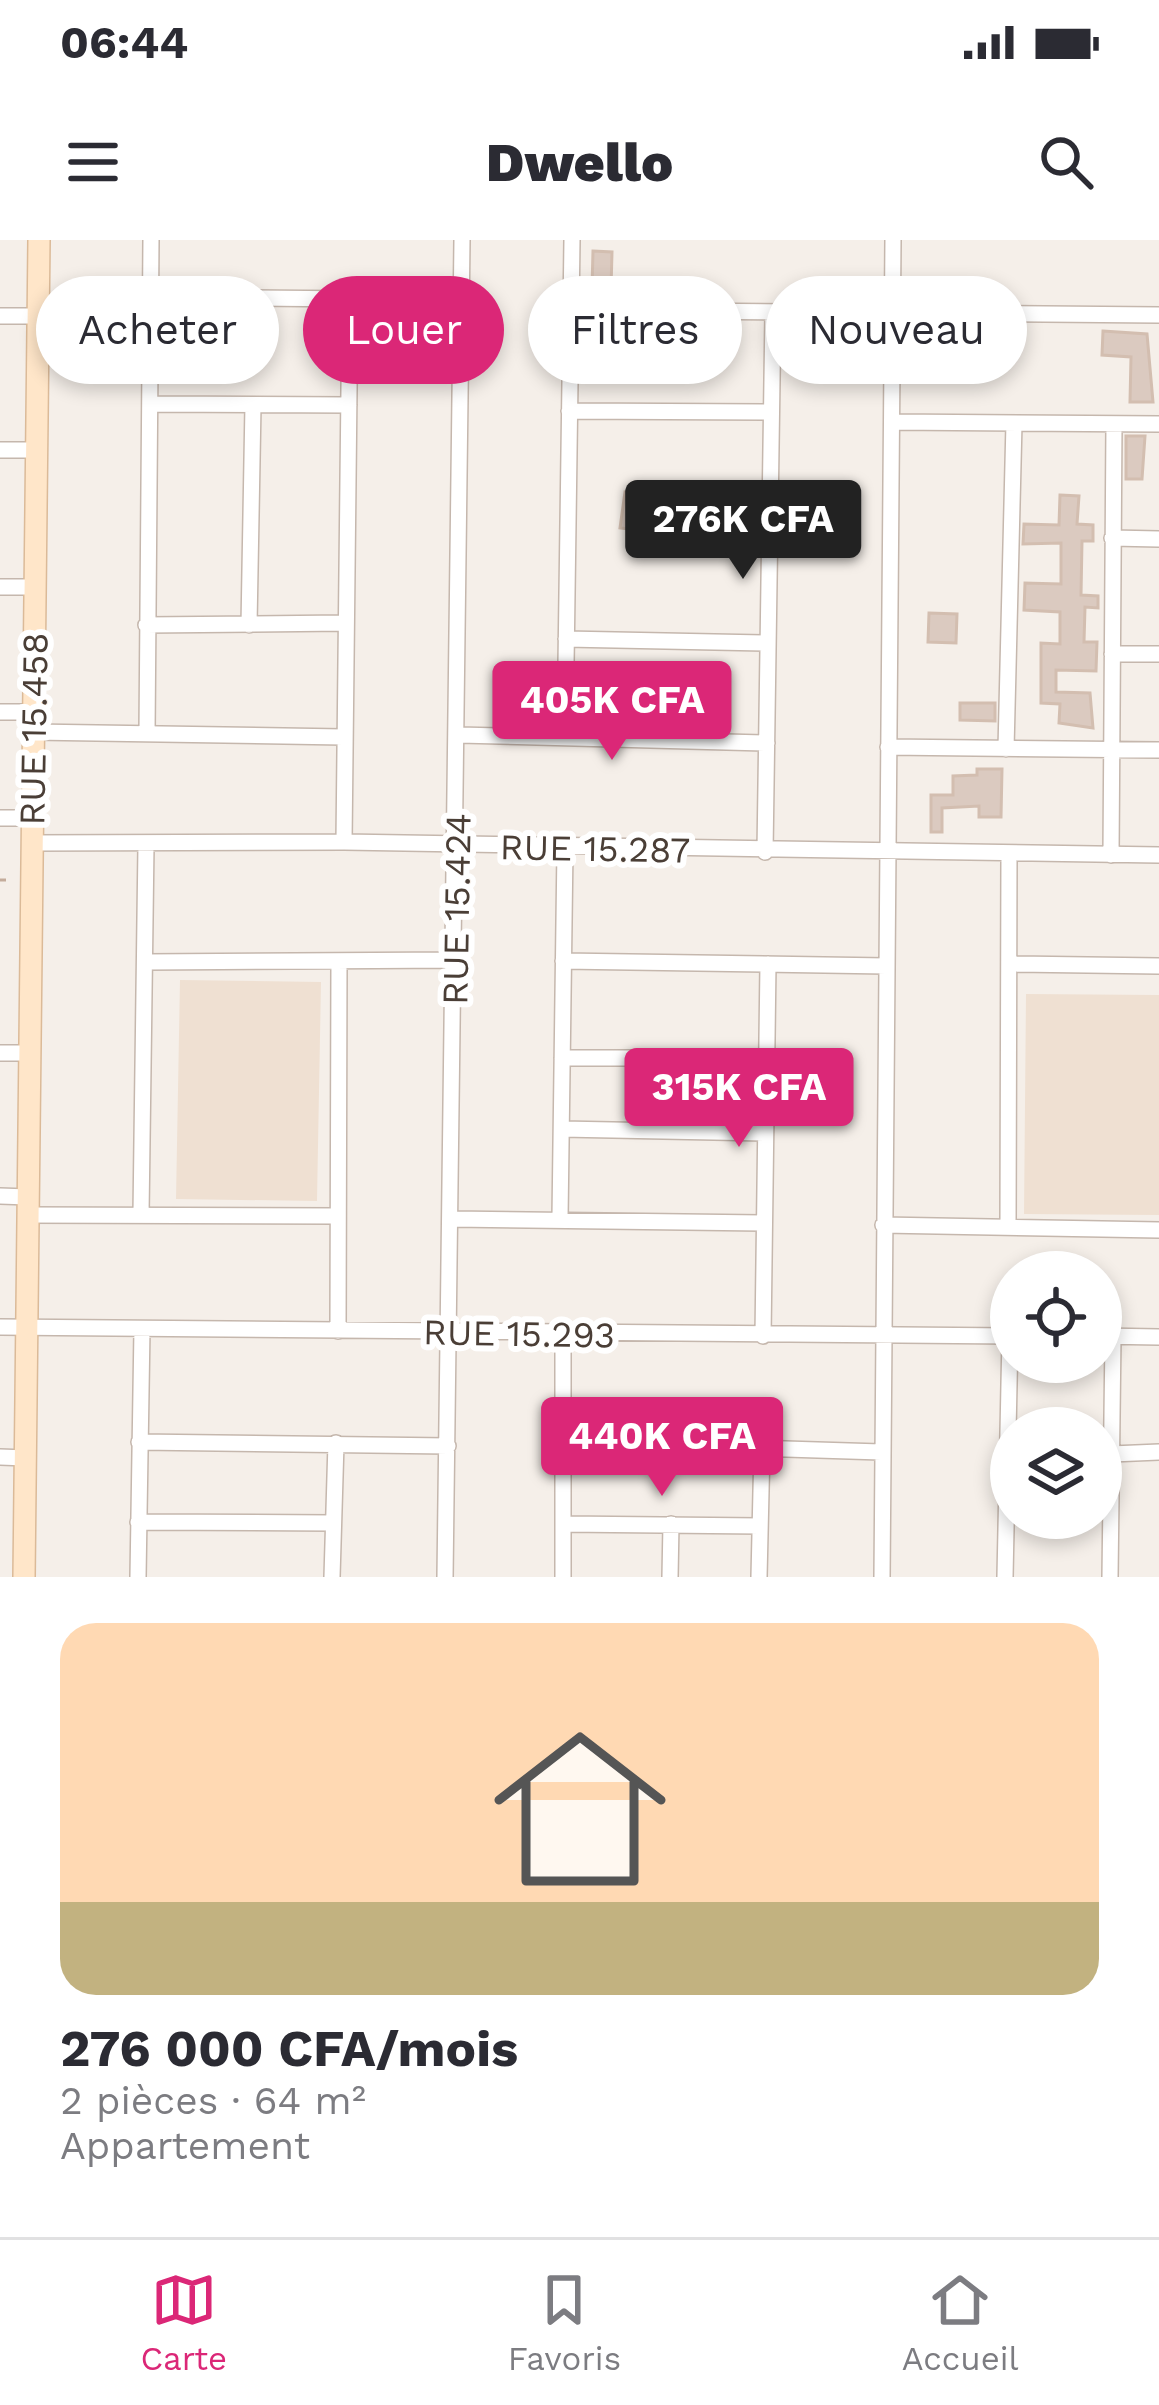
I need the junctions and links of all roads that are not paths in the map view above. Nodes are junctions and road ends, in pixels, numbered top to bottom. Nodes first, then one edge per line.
1 (39, 240) edge
2 (151, 240) edge
3 (463, 240) edge
4 (572, 240) edge
5 (893, 240) edge
6 (39, 276) edge
7 (152, 276) edge
8 (462, 276) edge
9 (571, 276) edge
10 (893, 276) edge
11 (1027, 314) edge
12 (1159, 315) edge
13 (0, 316) edge
14 (36, 316) edge
15 (38, 384) edge
16 (151, 384) edge
17 (349, 384) edge
18 (461, 384) edge
19 (569, 384) edge
20 (771, 384) edge
21 (892, 384) edge
22 (151, 404) junction
23 (253, 405) junction
24 (349, 405) junction
25 (569, 411) junction
26 (771, 412) junction
27 (892, 422) junction
28 (1014, 423) junction
29 (1114, 424) junction
30 (1159, 424) edge
31 (0, 450) edge
32 (38, 450) junction
33 (1112, 538) junction
34 (1159, 539) edge
35 (0, 586) edge
36 (36, 587) junction
37 (344, 623) junction
38 (146, 625) junction
39 (248, 625) junction
40 (566, 639) junction
41 (768, 643) junction
42 (1112, 654) junction
43 (1159, 654) edge
44 (0, 712) edge
45 (33, 722) junction
46 (147, 733) junction
47 (459, 735) junction
48 (565, 735) junction
49 (343, 736) junction
50 (766, 743) junction
51 (888, 747) junction
52 (1006, 748) junction
53 (1112, 749) junction
54 (1159, 750) edge
55 (0, 818) edge
56 (32, 818) junction
57 (344, 842) junction
58 (32, 843) junction
59 (457, 844) junction
60 (146, 845) junction
61 (565, 848) junction
62 (765, 852) junction
63 (887, 853) junction
64 (1009, 854) junction
65 (1111, 855) junction
66 (1159, 855) edge
67 (454, 960) junction
68 (563, 961) junction
69 (147, 962) junction
70 (339, 962) junction
71 (768, 964) junction
72 (1011, 964) junction
73 (886, 966) junction
74 (1159, 966) edge
75 (0, 1053) edge
76 (29, 1053) junction
77 (562, 1058) junction
78 (766, 1058) junction
79 (562, 1129) junction
80 (765, 1133) junction
81 (0, 1196) edge
82 (28, 1206) junction
83 (141, 1214) junction
84 (337, 1216) junction
85 (560, 1218) junction
86 (452, 1220) junction
87 (763, 1223) junction
88 (883, 1225) junction
89 (1008, 1227) junction
90 (1159, 1230) edge
91 (0, 1327) edge
92 (27, 1328) junction
93 (142, 1329) junction
94 (338, 1331) junction
95 (450, 1331) junction
96 (563, 1334) junction
97 (763, 1336) junction
98 (882, 1336) junction
99 (990, 1336) edge
100 (1122, 1336) edge
101 (1159, 1337) edge
102 (1009, 1383) edge
103 (139, 1442) junction
104 (562, 1442) junction
105 (336, 1443) junction
106 (448, 1446) junction
107 (762, 1448) junction
108 (881, 1452) junction
109 (1159, 1452) edge
110 (1122, 1454) edge
111 (0, 1457) edge
112 (26, 1458) junction
113 (138, 1522) junction
114 (332, 1522) junction
115 (671, 1524) junction
116 (564, 1525) junction
117 (760, 1526) junction
118 (1111, 1539) edge
119 (24, 1577) edge
120 (138, 1577) edge
121 (332, 1577) edge
122 (445, 1577) edge
123 (563, 1577) edge
124 (670, 1577) edge
125 (759, 1577) edge
126 (882, 1577) edge
127 (1005, 1577) edge
128 (1110, 1577) edge

1 - 6 main road, RUE 15.458
2 - 7 street
3 - 8 street, RUE 15.424
4 - 9 street
5 - 10 street
11 - 12 street
13 - 14 street
15 - 32 main road, RUE 15.458
16 - 22 street
17 - 24 street
18 - 47 street, RUE 15.424
19 - 25 street
20 - 26 street
21 - 27 street
22 - 23 street
22 - 38 street
23 - 24 street
23 - 39 street
24 - 37 street
25 - 26 street
25 - 40 street
26 - 41 street
27 - 28 street
27 - 51 street
28 - 29 street
28 - 52 street
29 - 30 street
29 - 33 street
31 - 32 street
32 - 36 main road, RUE 15.458
33 - 34 street
33 - 42 street
35 - 36 street
36 - 45 main road, RUE 15.458
37 - 39 street
37 - 49 street
38 - 39 street
38 - 46 street
40 - 41 street
40 - 48 street
41 - 50 street
42 - 43 street
42 - 53 street
44 - 45 street
45 - 46 street
45 - 56 main road, RUE 15.458
46 - 49 street
47 - 48 street
47 - 59 street, RUE 15.424
48 - 50 street
49 - 57 street
50 - 62 street
51 - 52 street
51 - 63 street
52 - 53 street
53 - 54 street
53 - 65 street
55 - 56 street
56 - 58 main road, RUE 15.458
57 - 59 street, RUE 15.287
57 - 60 street, RUE 15.287
58 - 60 street, RUE 15.287
58 - 76 main road, RUE 15.458
59 - 61 street, RUE 15.287
59 - 67 street, RUE 15.424
60 - 69 street
61 - 62 street, RUE 15.287
61 - 68 street
62 - 63 street, RUE 15.287
63 - 64 street, RUE 15.287
63 - 73 street
64 - 65 street, RUE 15.287
64 - 72 street
65 - 66 street, RUE 15.287
67 - 70 street
67 - 86 street, RUE 15.424
68 - 71 street
68 - 77 street
69 - 70 street
69 - 83 street
70 - 84 street
71 - 73 street
71 - 78 street
72 - 74 street
72 - 89 street
73 - 88 street
75 - 76 street
76 - 82 main road, RUE 15.458
77 - 78 street
77 - 79 street
78 - 80 street
79 - 80 street
79 - 85 street
80 - 87 street
81 - 82 street
82 - 83 street
82 - 92 main road, RUE 15.458
83 - 84 street
84 - 94 street
85 - 86 street
85 - 87 street
86 - 95 street, RUE 15.424
87 - 97 street
88 - 89 street
88 - 98 street
89 - 90 street
91 - 92 street, RUE 15.293
92 - 93 street, RUE 15.293
92 - 112 main road, RUE 15.458
93 - 94 street, RUE 15.293
93 - 103 street
94 - 95 street, RUE 15.293
95 - 96 street, RUE 15.293
95 - 106 street, RUE 15.424
96 - 97 street, RUE 15.293
96 - 104 street
97 - 98 street, RUE 15.293
98 - 99 street, RUE 15.293
98 - 108 street
100 - 101 street
102 - 127 street
103 - 105 street
103 - 113 street
104 - 107 street
104 - 116 street
105 - 106 street
105 - 114 street
106 - 122 street, RUE 15.424
107 - 108 street
107 - 117 street
108 - 126 street
109 - 110 street
111 - 112 street
112 - 119 main road, RUE 15.458
113 - 114 street
113 - 120 street
114 - 121 street
115 - 116 street
115 - 117 street
115 - 124 street
116 - 123 street
117 - 125 street
118 - 128 street

